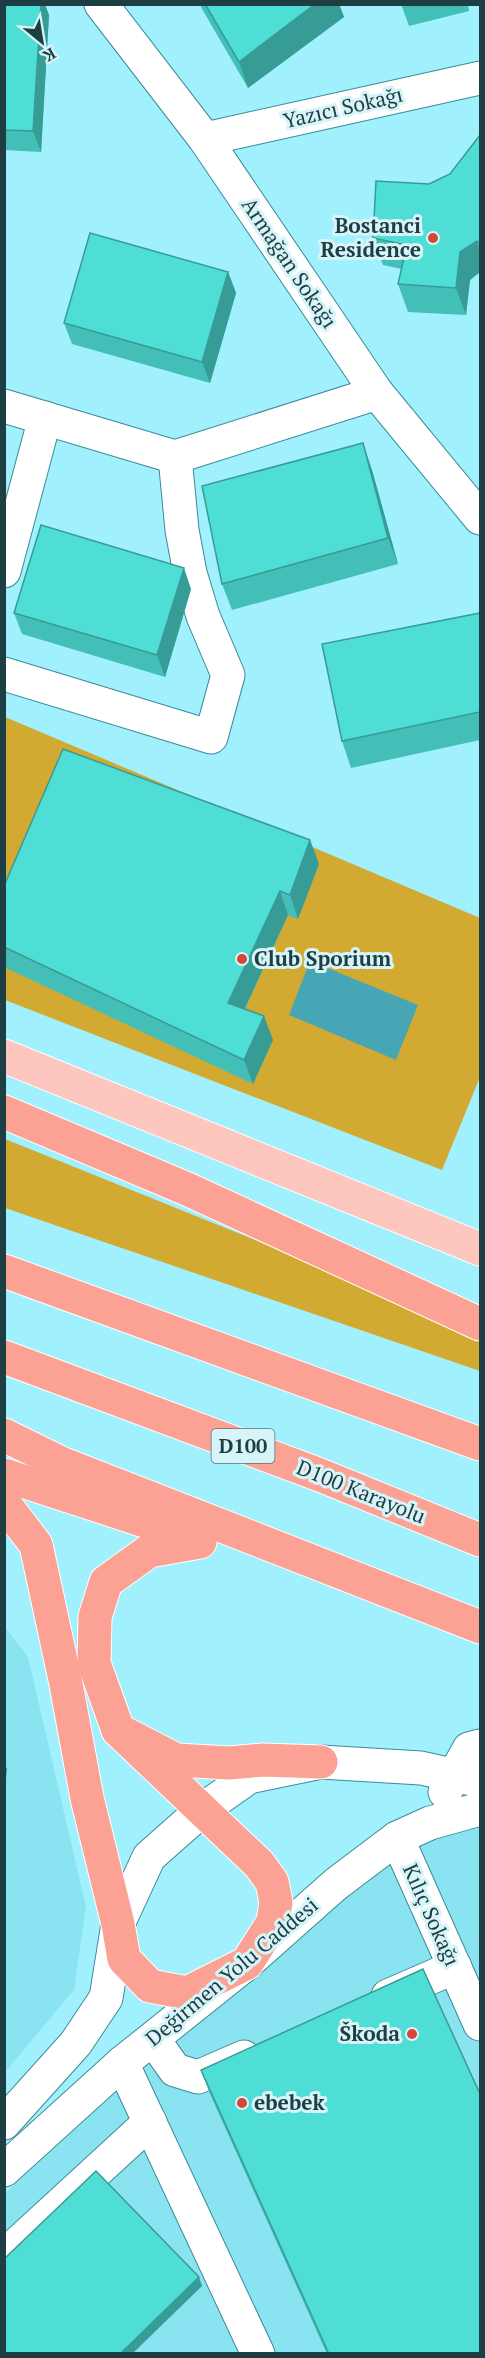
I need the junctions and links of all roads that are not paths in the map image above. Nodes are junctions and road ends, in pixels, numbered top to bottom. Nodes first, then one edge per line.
1 (101, 4) edge
2 (480, 78) edge
3 (206, 139) junction
4 (377, 393) junction
5 (4, 405) edge
6 (45, 418) junction
7 (175, 457) junction
8 (480, 518) edge
9 (4, 571) edge
10 (4, 674) edge
11 (4, 1056) edge
12 (4, 1112) edge
13 (480, 1249) edge
14 (4, 1271) edge
15 (480, 1324) edge
16 (4, 1357) edge
17 (4, 1435) edge
18 (480, 1444) edge
19 (4, 1475) edge
20 (4, 1503) edge
21 (480, 1540) edge
22 (206, 1541) junction
23 (480, 1628) edge
24 (118, 1730) junction
25 (480, 1746) edge
26 (321, 1762) junction
27 (467, 1777) edge
28 (480, 1809) edge
29 (202, 1810) junction
30 (430, 1823) junction
31 (397, 1838) junction
32 (118, 1924) junction
33 (247, 1963) junction
34 (455, 1967) junction
35 (358, 2008) edge
36 (480, 2024) edge
37 (153, 2039) junction
38 (273, 2045) edge
39 (123, 2063) junction
40 (150, 2122) junction
41 (4, 2123) edge
42 (4, 2170) edge
43 (4, 2256) edge
44 (258, 2354) edge

1 - 3 street, Armağan Sokağı
2 - 3 street, Yazıcı Sokağı
3 - 4 street, Armağan Sokağı
4 - 7 street
4 - 8 street, Armağan Sokağı
5 - 6 street
6 - 7 street
6 - 9 street
7 - 10 street
11 - 13 main road
12 - 15 highway
14 - 18 highway
16 - 21 highway, D100 Karayolu / D100
17 - 23 highway
19 - 22 highway
20 - 32 highway
22 - 23 highway
22 - 24 highway
24 - 26 highway
24 - 29 highway
25 - 27 street
26 - 27 street
26 - 29 street
27 - 30 street
28 - 30 street, Değirmen Yolu Caddesi
29 - 32 street
29 - 33 highway
30 - 31 street, Değirmen Yolu Caddesi
31 - 33 street, Değirmen Yolu Caddesi
31 - 34 street, Kılıç Sokağı
32 - 33 highway
32 - 41 street
33 - 37 street, Değirmen Yolu Caddesi
34 - 35 street
34 - 36 street, Kılıç Sokağı
37 - 38 street
37 - 39 street, Değirmen Yolu Caddesi
39 - 40 street
39 - 42 street, Değirmen Yolu Caddesi
40 - 43 street
40 - 44 street

